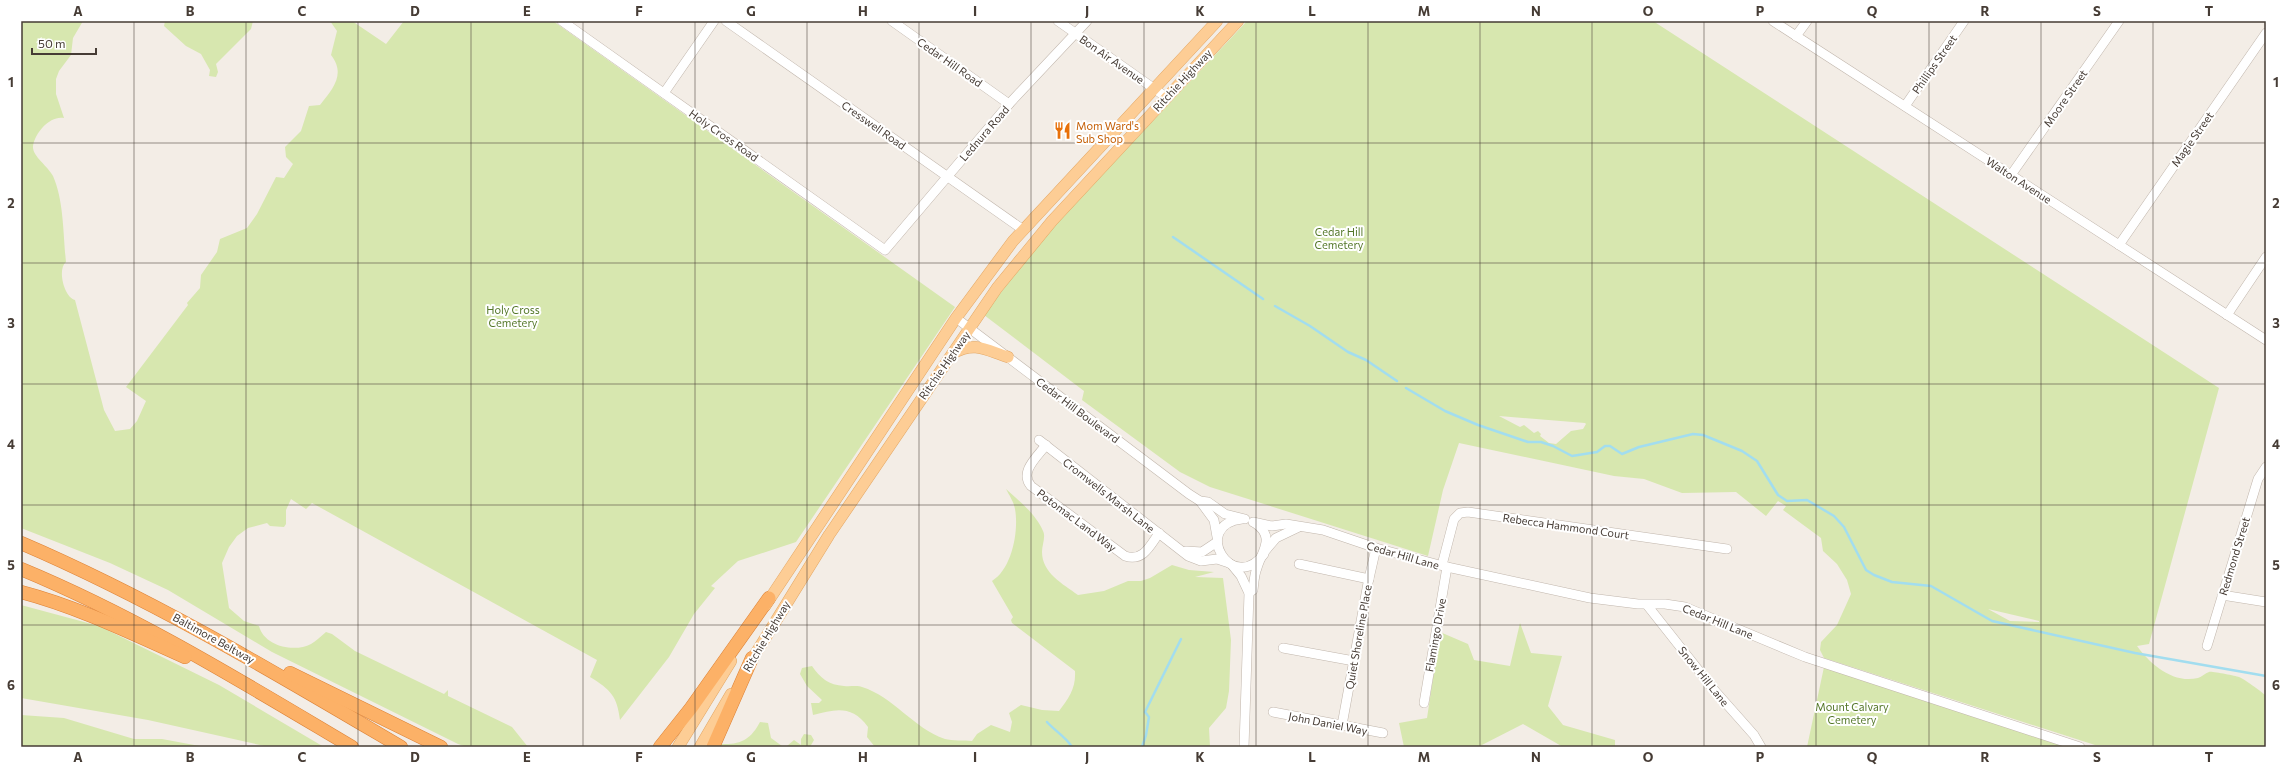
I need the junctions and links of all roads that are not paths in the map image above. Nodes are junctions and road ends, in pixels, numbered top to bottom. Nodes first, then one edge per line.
1 (562, 21) edge
2 (714, 21) edge
3 (726, 21) edge
4 (892, 21) edge
5 (1058, 21) edge
6 (1087, 21) edge
7 (1217, 21) edge
8 (1238, 21) edge
9 (1773, 21) edge
10 (1806, 21) edge
11 (1964, 21) edge
12 (2119, 21) edge
13 (1075, 33) junction
14 (2266, 33) edge
15 (1796, 36) junction
16 (1153, 88) junction
17 (664, 93) junction
18 (1166, 97) junction
19 (1009, 104) junction
20 (1905, 106) junction
21 (2010, 175) junction
22 (947, 176) junction
23 (1022, 229) junction
24 (2119, 245) junction
25 (885, 250) joint
26 (2266, 257) edge
27 (2227, 315) junction
28 (956, 318) junction
29 (969, 328) junction
30 (2266, 340) edge
31 (951, 354) junction
32 (1008, 357) junction
33 (1042, 443) joint
34 (2266, 467) edge
35 (1200, 501) junction
36 (1249, 520) junction
37 (1299, 527) junction
38 (1159, 533) junction
39 (1217, 539) junction
40 (21, 543) edge
41 (1376, 548) junction
42 (1179, 549) junction
43 (1727, 549) dead end
44 (1265, 552) junction
45 (1230, 564) junction
46 (1299, 564) dead end
47 (1444, 566) junction
48 (21, 569) edge
49 (1369, 579) junction
50 (21, 592) edge
51 (1248, 593) junction
52 (2222, 595) junction
53 (769, 598) junction
54 (2266, 602) edge
55 (1647, 605) junction
56 (201, 630) junction
57 (2207, 646) dead end
58 (1283, 648) dead end
59 (752, 658) junction
60 (1354, 661) junction
61 (248, 685) junction
62 (1424, 703) dead end
63 (1273, 712) dead end
64 (1342, 725) junction
65 (1383, 733) dead end
66 (352, 747) edge
67 (401, 747) edge
68 (441, 747) edge
69 (660, 747) edge
70 (678, 747) edge
71 (700, 747) edge
72 (713, 747) edge
73 (1244, 747) edge
74 (1761, 747) edge
75 (2080, 747) edge

1 - 17 street, Holy Cross Road
2 - 17 street
3 - 22 street, Cresswell Road
4 - 19 street, Cedar Hill Road
5 - 13 street, Bon Air Avenue
6 - 13 street, Lednura Road
7 - 16 main road, Ritchie Highway
8 - 18 main road, Ritchie Highway
9 - 15 street, Walton Avenue
10 - 15 street
11 - 20 street, Phillips Street
12 - 21 street, Moore Street
13 - 16 street, Bon Air Avenue
13 - 19 street, Lednura Road
14 - 24 street, Magie Street
15 - 20 street, Walton Avenue
16 - 18 street, Bon Air Avenue
16 - 23 main road, Ritchie Highway
17 - 25 street, Holy Cross Road
18 - 29 main road, Ritchie Highway
19 - 22 street, Lednura Road
20 - 21 street, Walton Avenue
21 - 24 street, Walton Avenue
22 - 23 street, Cresswell Road
22 - 25 street, Lednura Road
23 - 28 main road, Ritchie Highway
24 - 27 street, Walton Avenue
26 - 27 street
27 - 30 street, Walton Avenue
28 - 29 street, Cedar Hill Boulevard
28 - 53 main road, Ritchie Highway
29 - 31 main road, Ritchie Highway
29 - 32 street, Cedar Hill Boulevard
31 - 32 main road
31 - 59 main road, Ritchie Highway
32 - 35 street, Cedar Hill Boulevard
33 - 38 street, Cromwells Marsh Lane
33 - 38 street, Potomac Land Way
34 - 52 street, Redmond Street
35 - 36 street, Cedar Hill Boulevard
35 - 39 street, Cedar Hill Boulevard
36 - 37 street, Cedar Hill Lane
36 - 39 street
36 - 44 street, Cedar Hill Boulevard
37 - 41 street, Cedar Hill Lane
37 - 44 street
38 - 42 street, Cromwells Marsh Lane
39 - 42 street, Cromwells Marsh Lane
39 - 45 street, Cedar Hill Boulevard
40 - 56 highway, Baltimore Beltway
41 - 47 street, Cedar Hill Lane
41 - 49 street, Quiet Shoreline Place
42 - 45 street, Cromwells Marsh Lane
43 - 47 street, Rebecca Hammond Court
44 - 45 street
44 - 51 street, Cedar Hill Boulevard
45 - 51 street, Cedar Hill Boulevard
46 - 49 street
47 - 55 street, Cedar Hill Lane
47 - 62 street, Flamingo Drive
48 - 61 highway, Baltimore Beltway
49 - 60 street, Quiet Shoreline Place
50 - 61 highway
51 - 73 street, Cedar Hill Boulevard
52 - 54 street
52 - 57 street, Redmond Street
53 - 69 highway
53 - 70 main road, Ritchie Highway
55 - 74 street, Snow Hill Lane
55 - 75 street, Cedar Hill Lane
56 - 67 highway, Baltimore Beltway
56 - 68 highway
58 - 60 street
59 - 71 main road, Ritchie Highway
59 - 72 highway
60 - 64 street, Quiet Shoreline Place
61 - 66 highway, Baltimore Beltway
63 - 64 street, John Daniel Way
64 - 65 street, John Daniel Way

